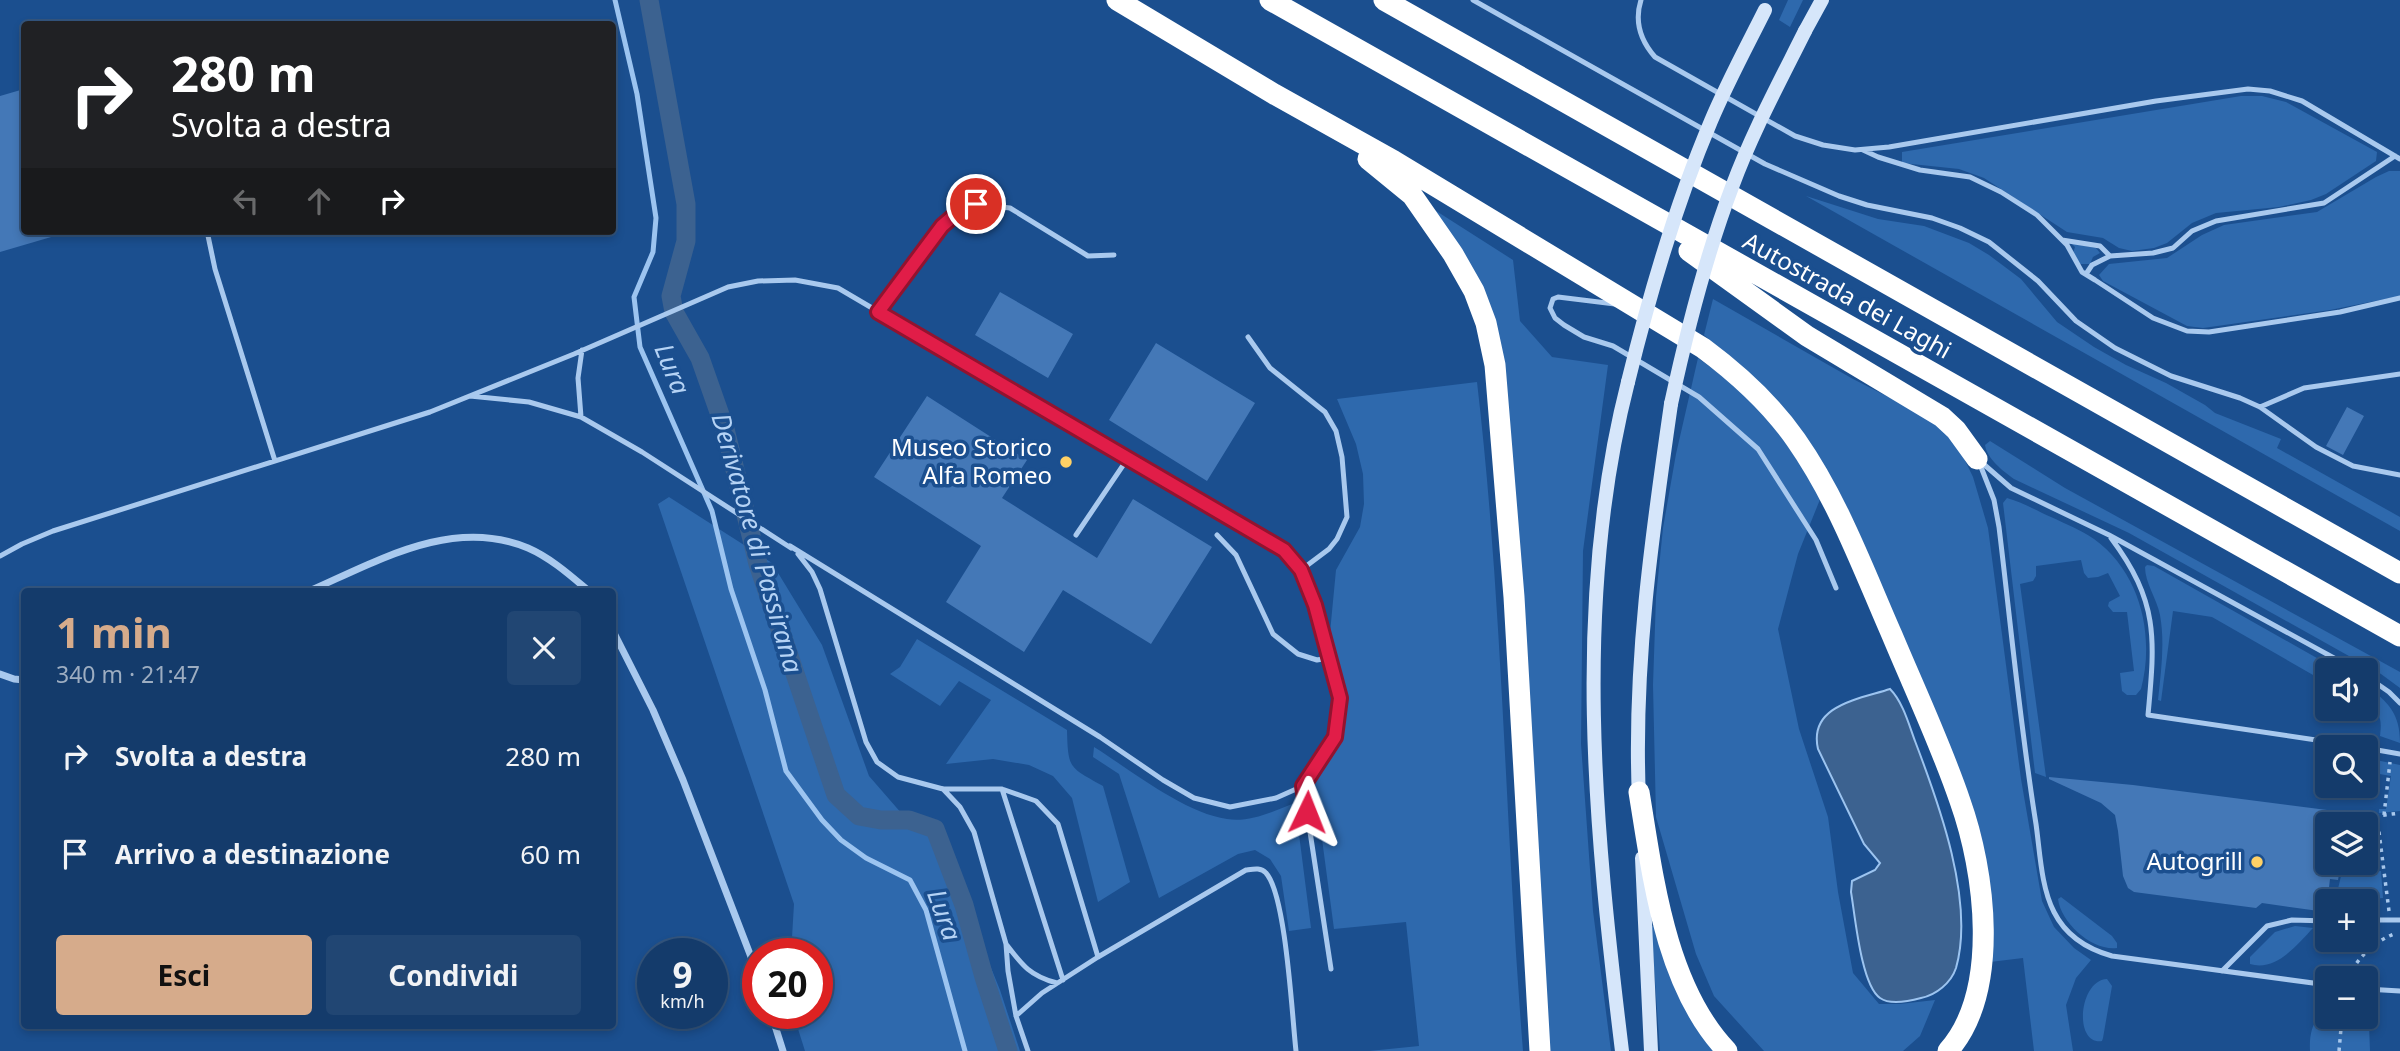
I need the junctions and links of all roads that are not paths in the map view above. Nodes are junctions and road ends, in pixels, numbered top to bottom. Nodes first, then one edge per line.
1 (1117, 0) edge
2 (1270, 0) edge
3 (1384, 0) edge
4 (1473, 0) edge
5 (1641, 0) edge
6 (1822, 0) edge
7 (1768, 5) edge
8 (1274, 94) junction
9 (1861, 149) junction
10 (2398, 158) edge
11 (1621, 199) junction
12 (208, 235) edge
13 (2062, 240) junction
14 (1114, 255) dead end
15 (2110, 256) junction
16 (2085, 274) junction
17 (2400, 298) edge
18 (1639, 307) junction
19 (878, 312) junction
20 (1248, 337) dead end
21 (582, 350) junction
22 (2400, 374) edge
23 (467, 396) junction
24 (2260, 407) junction
25 (581, 417) junction
26 (1128, 458) junction
27 (1978, 459) junction
28 (275, 461) junction
29 (2400, 475) edge
30 (1076, 535) dead end
31 (1217, 535) dead end
32 (2109, 535) junction
33 (790, 546) junction
34 (0, 558) edge
35 (1301, 570) junction
36 (2400, 573) edge
37 (316, 588) edge
38 (585, 588) edge
39 (1836, 588) dead end
40 (2400, 636) edge
41 (616, 637) edge
42 (1328, 658) junction
43 (2334, 658) edge
44 (0, 674) edge
45 (21, 680) edge
46 (2378, 684) edge
47 (2400, 703) edge
48 (2315, 740) edge
49 (2378, 749) edge
50 (2400, 754) edge
51 (1303, 786) junction
52 (943, 789) junction
53 (1002, 789) junction
54 (1639, 792) junction
55 (2378, 920) edge
56 (2400, 920) edge
57 (2315, 921) edge
58 (744, 938) edge
59 (1006, 944) junction
60 (1098, 957) junction
61 (1331, 969) dead end
62 (2222, 971) junction
63 (1060, 981) junction
64 (2315, 983) edge
65 (2378, 990) edge
66 (2400, 991) edge
67 (1016, 1016) junction
68 (776, 1029) edge
69 (783, 1051) edge
70 (1028, 1051) edge
71 (1296, 1051) edge
72 (1540, 1051) edge
73 (1622, 1051) edge
74 (1651, 1051) edge
75 (1727, 1051) edge
76 (1948, 1051) edge

1 - 8 highway
2 - 11 highway, Autostrada dei Laghi
3 - 36 highway, Autostrada dei Laghi
4 - 24 lane
5 - 9 lane
6 - 54 main road, bridge
7 - 73 main road, bridge
8 - 18 highway
8 - 72 highway
9 - 10 lane
9 - 13 lane
10 - 15 lane
11 - 27 highway
11 - 40 highway, Autostrada dei Laghi
12 - 28 lane
13 - 15 lane
13 - 16 lane
14 - 19 lane
15 - 16 lane
16 - 17 lane
18 - 39 lane
18 - 76 highway
19 - 21 lane
19 - 26 lane
20 - 35 lane
21 - 23 lane
21 - 25 lane
22 - 24 lane
23 - 25 lane
23 - 28 lane
24 - 29 lane
25 - 33 lane
26 - 30 lane
26 - 35 lane
27 - 32 lane
27 - 62 lane
28 - 34 lane
31 - 42 lane
32 - 43 lane
32 - 48 lane
33 - 51 lane
33 - 52 lane
35 - 42 lane
37 - 38 street
41 - 58 street
42 - 51 lane
44 - 45 street
46 - 47 lane
49 - 50 lane
51 - 61 lane
52 - 53 lane
52 - 59 lane
53 - 60 lane
53 - 63 lane
54 - 74 main road
54 - 75 highway
55 - 56 lane
57 - 62 lane
59 - 63 lane
59 - 67 lane
60 - 63 lane
60 - 71 lane
62 - 64 lane
63 - 67 lane
65 - 66 lane
67 - 70 lane
68 - 69 street

